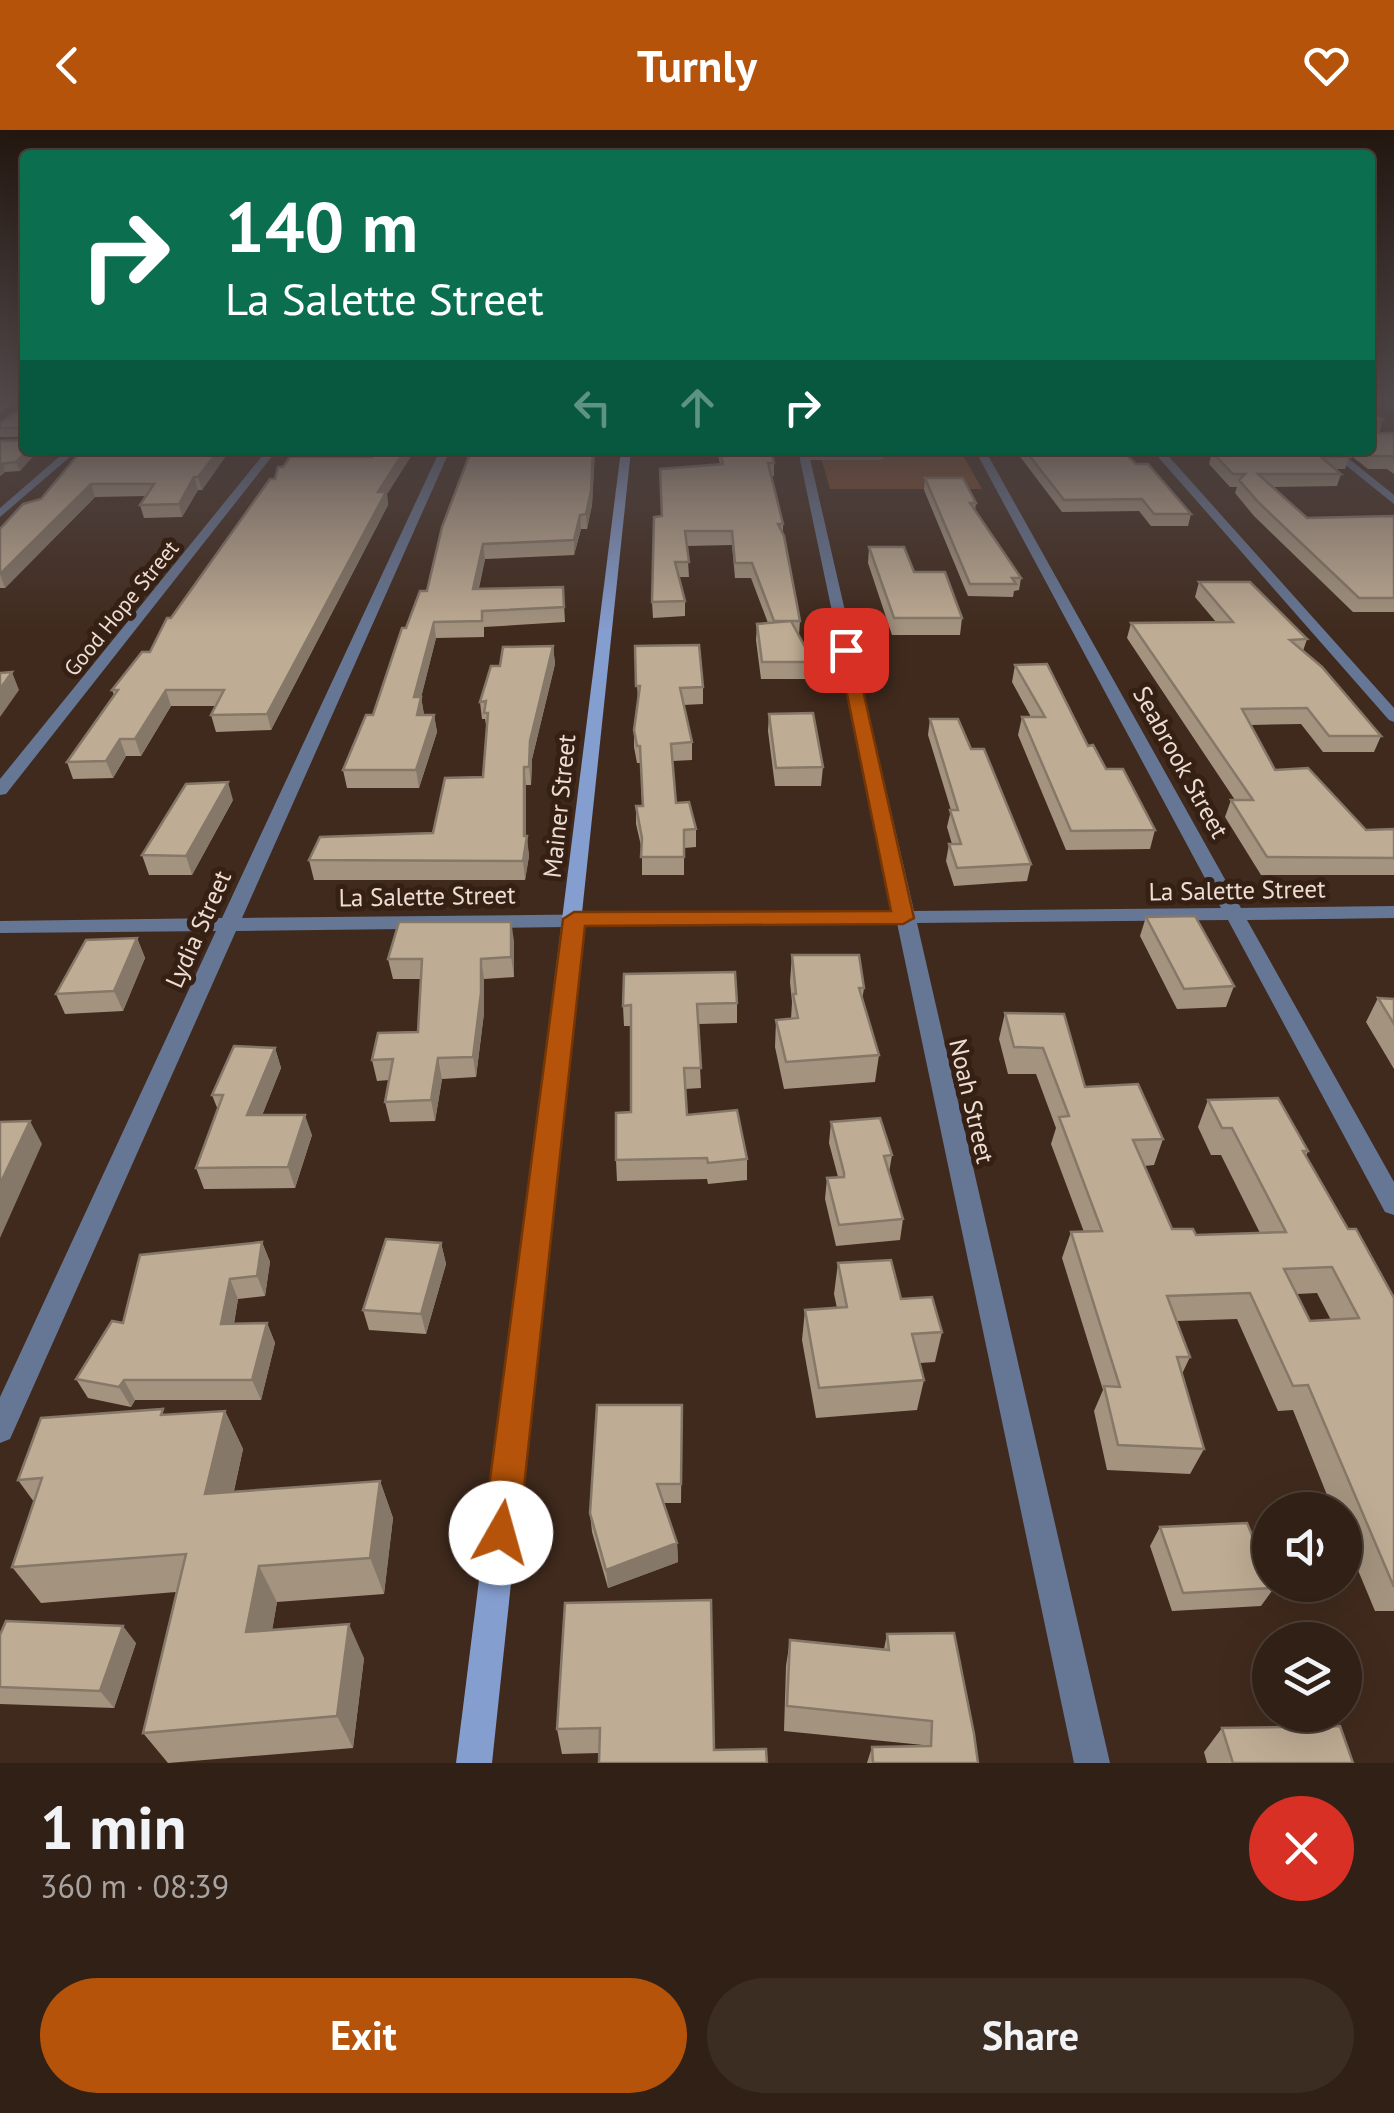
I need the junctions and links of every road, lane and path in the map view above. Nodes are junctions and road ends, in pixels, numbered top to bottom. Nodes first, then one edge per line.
1 (39, 480) edge
2 (248, 480) edge
3 (431, 480) edge
4 (623, 480) edge
5 (810, 480) edge
6 (997, 480) edge
7 (1184, 480) edge
8 (1369, 480) edge
9 (1394, 501) edge
10 (0, 514) edge
11 (1394, 717) edge
12 (0, 790) edge
13 (1394, 912) edge
14 (1237, 916) junction
15 (903, 918) junction
16 (574, 919) junction
17 (228, 923) junction
18 (0, 927) edge
19 (1394, 1205) edge
20 (0, 1429) edge
21 (474, 1763) edge
22 (1092, 1763) edge

1 - 10 street
2 - 12 street, Good Hope Street
3 - 17 street, Lydia Street
4 - 16 street, Mainer Street
5 - 15 street, Noah Street
6 - 14 street, Seabrook Street
7 - 11 street
8 - 9 street
13 - 14 street, La Salette Street
14 - 15 street, La Salette Street
14 - 19 street, Seabrook Street
15 - 16 street, La Salette Street
15 - 22 street, Noah Street
16 - 17 street, La Salette Street
16 - 21 street, Mainer Street
17 - 18 street, La Salette Street
17 - 20 street, Lydia Street

